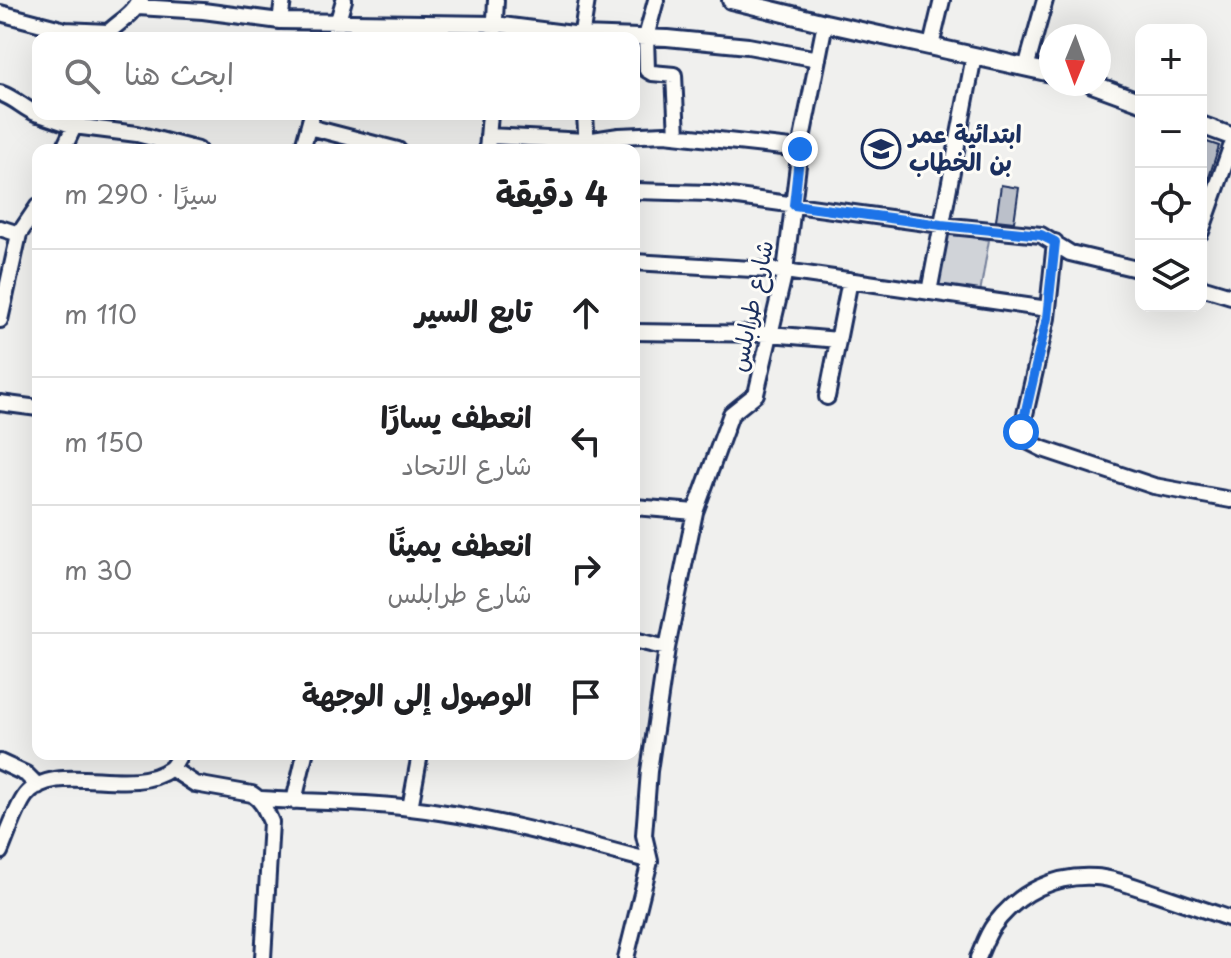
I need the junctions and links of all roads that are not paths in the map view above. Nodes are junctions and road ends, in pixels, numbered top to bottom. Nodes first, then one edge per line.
1 (283, 0) edge
2 (344, 0) edge
3 (496, 0) edge
4 (587, 0) edge
5 (656, 0) edge
6 (731, 0) edge
7 (942, 0) edge
8 (1045, 0) edge
9 (139, 4) edge
10 (773, 5) edge
11 (212, 6) edge
12 (0, 13) edge
13 (280, 21) junction
14 (338, 23) junction
15 (825, 23) junction
16 (494, 31) edge
17 (81, 32) edge
18 (109, 32) edge
19 (335, 32) edge
20 (582, 32) edge
21 (640, 37) edge
22 (646, 37) junction
23 (931, 46) junction
24 (974, 56) junction
25 (818, 59) junction
26 (1026, 68) junction
27 (1039, 71) edge
28 (1111, 91) edge
29 (0, 93) edge
30 (1135, 100) edge
31 (32, 112) edge
32 (77, 120) edge
33 (310, 120) edge
34 (489, 120) edge
35 (585, 120) edge
36 (1207, 127) edge
37 (677, 135) junction
38 (1231, 136) edge
39 (487, 143) edge
40 (66, 144) edge
41 (175, 144) edge
42 (304, 144) edge
43 (380, 144) edge
44 (537, 144) edge
45 (587, 144) edge
46 (591, 144) edge
47 (1231, 147) edge
48 (800, 149) junction
49 (640, 191) edge
50 (794, 205) junction
51 (32, 215) edge
52 (1207, 215) edge
53 (941, 225) junction
54 (0, 228) edge
55 (19, 234) junction
56 (1055, 242) junction
57 (640, 262) edge
58 (1135, 269) edge
59 (785, 271) junction
60 (850, 280) junction
61 (1207, 289) edge
62 (929, 292) junction
63 (1231, 296) edge
64 (1048, 309) junction
65 (0, 320) edge
66 (640, 332) edge
67 (770, 334) junction
68 (838, 340) junction
69 (827, 397) dead end
70 (0, 403) edge
71 (32, 407) edge
72 (1231, 500) edge
73 (640, 507) edge
74 (695, 512) junction
75 (640, 641) edge
76 (667, 648) junction
77 (177, 760) edge
78 (304, 760) edge
79 (419, 760) edge
80 (0, 762) edge
81 (172, 769) junction
82 (38, 786) junction
83 (261, 799) junction
84 (294, 801) junction
85 (410, 808) junction
86 (0, 852) edge
87 (650, 861) junction
88 (1231, 919) edge
89 (263, 958) edge
90 (626, 958) edge
91 (978, 958) edge

1 - 13 street
2 - 14 street
3 - 16 street
4 - 20 street
5 - 22 street
6 - 10 main road
7 - 23 street
8 - 26 street
9 - 11 street
9 - 18 street
10 - 15 main road
11 - 13 street
12 - 17 street
13 - 14 street
14 - 16 street
14 - 19 street
15 - 23 main road
15 - 25 street, شارع طرابلس
21 - 22 street
22 - 25 street
22 - 37 street
23 - 24 main road
24 - 26 main road
24 - 53 street
25 - 48 street, شارع طرابلس
26 - 27 main road
28 - 30 main road
29 - 31 street
32 - 40 street
32 - 41 street
33 - 42 street
33 - 43 street
34 - 39 street
35 - 45 street
36 - 38 main road
37 - 46 street
37 - 48 street
39 - 44 street
47 - 52 street
48 - 50 street, شارع طرابلس
49 - 50 street
50 - 53 street
50 - 59 street, شارع طرابلس
51 - 55 street
53 - 56 street
53 - 62 street
54 - 55 street
55 - 65 street
56 - 58 street
56 - 64 street
57 - 59 street
59 - 60 street
59 - 67 street, شارع طرابلس
60 - 62 street
60 - 68 street
61 - 63 street
62 - 64 street
64 - 72 street
66 - 67 street
67 - 68 street
67 - 74 street, شارع طرابلس
68 - 69 street
70 - 71 street
73 - 74 street
74 - 76 street, شارع طرابلس
75 - 76 street
76 - 87 street, شارع طرابلس
77 - 81 street
78 - 84 street
79 - 85 street
80 - 82 street
81 - 82 street
81 - 83 street
82 - 86 street
83 - 84 street
83 - 89 street
84 - 85 street
85 - 87 street
87 - 90 street, شارع طرابلس
88 - 91 street

